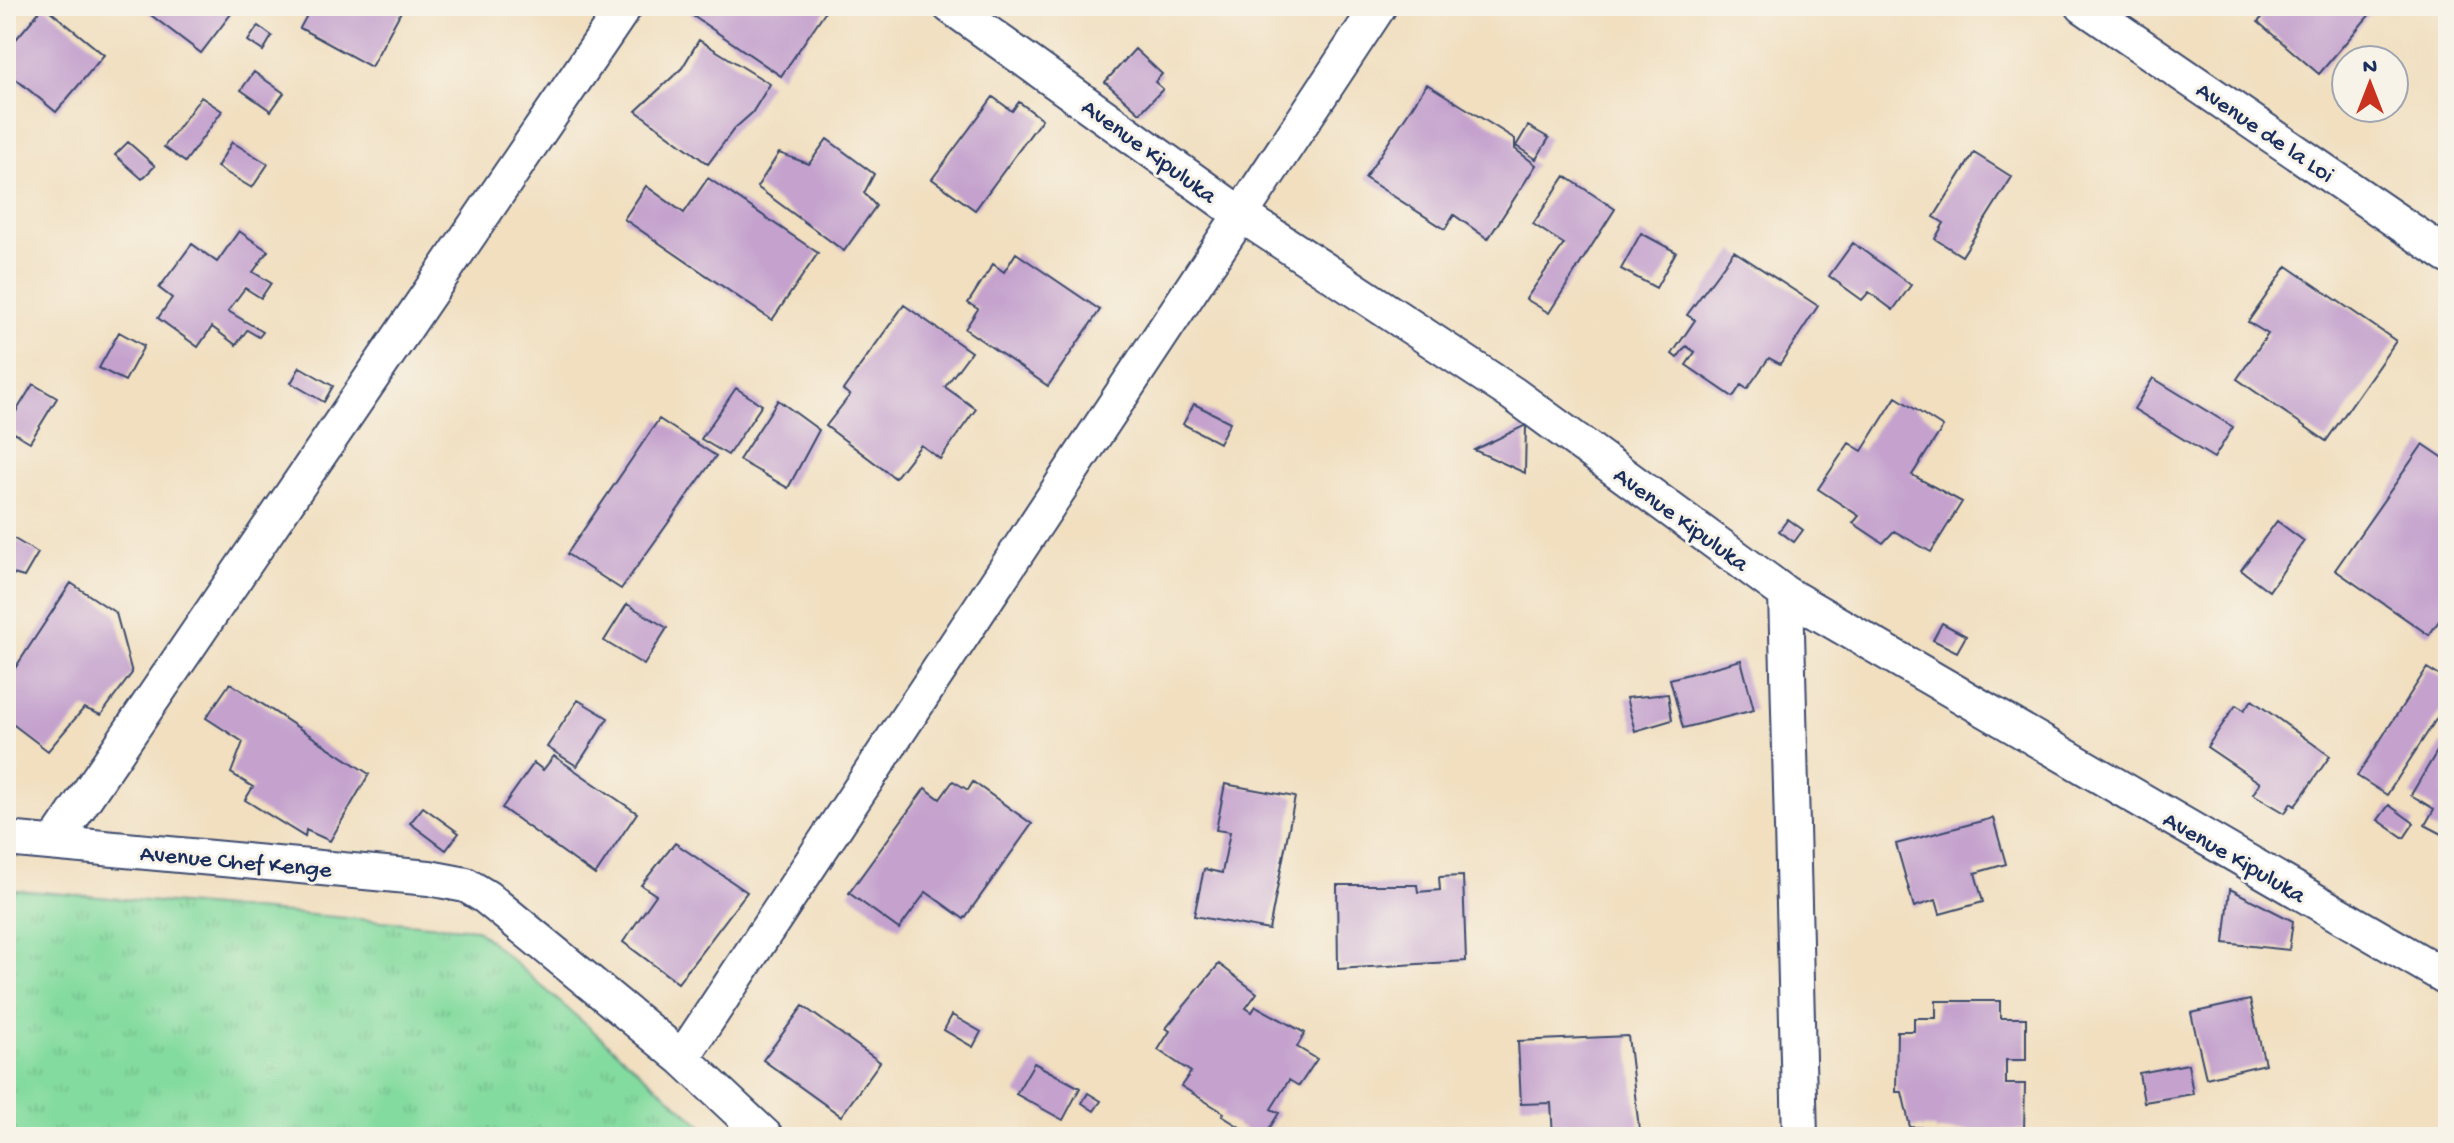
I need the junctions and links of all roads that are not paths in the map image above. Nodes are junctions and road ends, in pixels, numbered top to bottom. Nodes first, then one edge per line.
1 (625, 6) edge
2 (950, 6) edge
3 (1379, 6) edge
4 (2083, 6) edge
5 (1243, 216) junction
6 (2448, 256) edge
7 (1786, 594) junction
8 (6, 839) edge
9 (55, 842) junction
10 (2448, 978) edge
11 (682, 1058) junction
12 (766, 1137) edge
13 (1800, 1137) edge

1 - 9 street
2 - 5 street, Avenue Kipuluka
3 - 5 street
4 - 6 street, Avenue de la Loi
5 - 7 street, Avenue Kipuluka
5 - 11 street
7 - 10 street, Avenue Kipuluka
7 - 13 street
8 - 9 street, Avenue Chef Kenge
9 - 11 street, Avenue Chef Kenge
11 - 12 street

